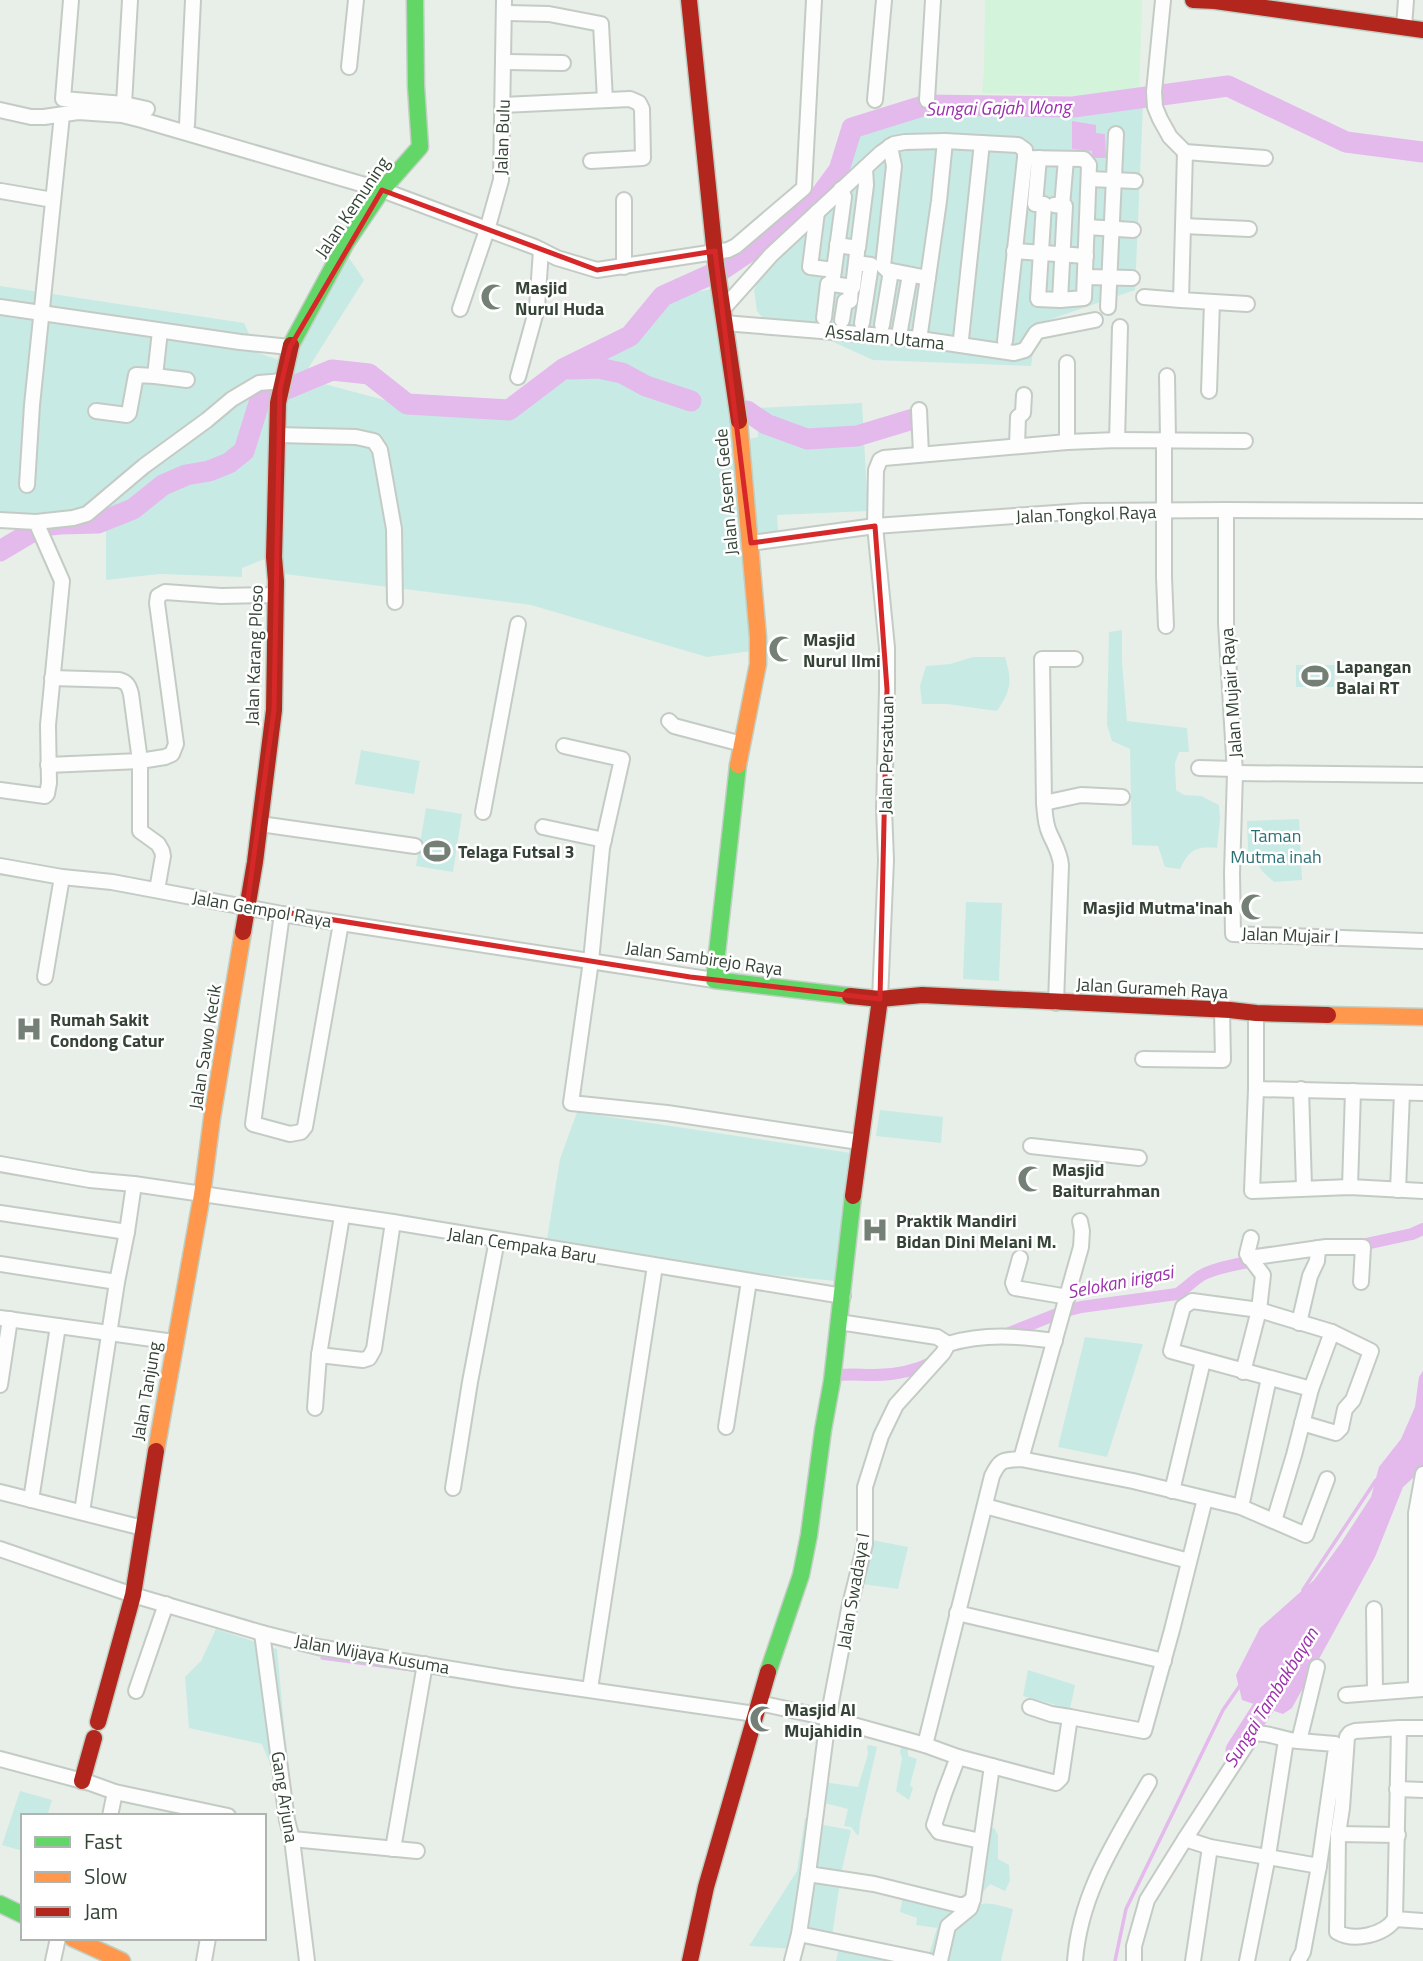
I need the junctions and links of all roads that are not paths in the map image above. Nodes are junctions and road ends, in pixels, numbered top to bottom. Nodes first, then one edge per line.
1 (71, 0) edge
2 (130, 0) edge
3 (193, 0) edge
4 (356, 0) edge
5 (415, 0) edge
6 (689, 0) edge
7 (814, 0) edge
8 (884, 0) edge
9 (933, 0) edge
10 (1163, 0) edge
11 (1194, 0) edge
12 (1406, 0) edge
13 (1289, 6) edge
14 (504, 7) edge
15 (1404, 27) junction
16 (1423, 30) edge
17 (504, 62) junction
18 (563, 63) dead end
19 (349, 67) dead end
20 (605, 100) junction
21 (875, 100) dead end
22 (927, 100) dead end
23 (124, 104) junction
24 (503, 105) junction
25 (147, 109) dead end
26 (0, 110) edge
27 (62, 115) junction
28 (187, 125) dead end
29 (1116, 134) dead end
30 (945, 141) junction
31 (982, 143) junction
32 (890, 146) junction
33 (1185, 152) junction
34 (1032, 158) junction
35 (1265, 158) dead end
36 (1066, 159) junction
37 (591, 161) dead end
38 (865, 168) junction
39 (1089, 179) junction
40 (1114, 180) junction
41 (1135, 181) dead end
42 (841, 189) junction
43 (382, 190) junction
44 (1, 191) edge
45 (53, 200) junction
46 (624, 200) dead end
47 (1044, 204) junction
48 (1064, 206) junction
49 (1087, 206) junction
50 (817, 212) junction
51 (862, 216) junction
52 (888, 219) junction
53 (1183, 226) junction
54 (1087, 227) junction
55 (1112, 229) junction
56 (1249, 229) dead end
57 (487, 230) junction
58 (1133, 230) dead end
59 (837, 245) junction
60 (541, 250) junction
61 (1014, 251) junction
62 (1041, 253) junction
63 (1063, 254) junction
64 (1086, 256) junction
65 (716, 258) junction
66 (872, 263) junction
67 (624, 267) junction
68 (910, 275) junction
69 (833, 277) junction
70 (1085, 277) junction
71 (928, 278) junction
72 (1110, 278) junction
73 (1132, 278) dead end
74 (850, 294) junction
75 (1143, 298) dead end
76 (1060, 300) junction
77 (1181, 300) junction
78 (1212, 302) junction
79 (1247, 304) dead end
80 (0, 307) edge
81 (1108, 307) dead end
82 (460, 309) dead end
83 (722, 311) junction
84 (42, 313) junction
85 (824, 318) dead end
86 (842, 320) dead end
87 (1095, 320) dead end
88 (882, 326) dead end
89 (1120, 327) dead end
90 (900, 330) dead end
91 (160, 331) junction
92 (920, 333) dead end
93 (961, 339) dead end
94 (1005, 341) dead end
95 (290, 348) junction
96 (1067, 363) dead end
97 (155, 376) junction
98 (1167, 376) dead end
99 (518, 377) dead end
100 (187, 380) dead end
101 (281, 391) junction
102 (1209, 391) dead end
103 (1024, 395) dead end
104 (919, 410) dead end
105 (96, 411) dead end
106 (277, 435) junction
107 (1117, 440) junction
108 (1166, 440) junction
109 (1245, 441) dead end
110 (1067, 442) junction
111 (1017, 446) junction
112 (920, 454) junction
113 (27, 485) dead end
114 (1226, 510) junction
115 (1165, 511) junction
116 (1423, 511) edge
117 (0, 520) edge
118 (875, 526) junction
119 (39, 529) junction
120 (751, 543) junction
121 (275, 595) junction
122 (394, 602) dead end
123 (519, 624) dead end
124 (1167, 626) dead end
125 (1075, 659) dead end
126 (52, 678) junction
127 (669, 721) dead end
128 (742, 744) junction
129 (564, 746) dead end
130 (140, 761) junction
131 (48, 765) junction
132 (1199, 768) dead end
133 (1235, 771) junction
134 (1423, 775) edge
135 (0, 790) edge
136 (1122, 797) dead end
137 (1044, 803) junction
138 (483, 812) dead end
139 (260, 824) junction
140 (543, 827) dead end
141 (604, 840) junction
142 (415, 846) dead end
143 (0, 866) edge
144 (62, 877) junction
145 (157, 890) junction
146 (247, 906) junction
147 (282, 914) junction
148 (341, 923) junction
149 (1423, 941) edge
150 (524, 950) joint
151 (591, 961) junction
152 (45, 977) dead end
153 (714, 980) junction
154 (880, 991) junction
155 (1056, 1003) junction
156 (1222, 1010) junction
157 (1256, 1013) junction
158 (1423, 1017) edge
159 (1143, 1059) dead end
160 (1256, 1089) junction
161 (1301, 1090) junction
162 (1353, 1091) junction
163 (1402, 1093) junction
164 (1423, 1093) edge
165 (859, 1142) junction
166 (1031, 1146) dead end
167 (1139, 1158) dead end
168 (0, 1164) edge
169 (134, 1184) junction
170 (1350, 1186) junction
171 (1304, 1187) junction
172 (1398, 1190) junction
173 (1423, 1191) edge
174 (202, 1195) junction
175 (0, 1213) edge
176 (342, 1216) junction
177 (1080, 1221) dead end
178 (393, 1222) junction
179 (127, 1232) junction
180 (1251, 1238) dead end
181 (497, 1240) junction
182 (1320, 1249) junction
183 (1020, 1258) dead end
184 (1251, 1261) junction
185 (0, 1264) edge
186 (655, 1266) junction
187 (749, 1281) junction
188 (117, 1282) junction
189 (1361, 1282) dead end
190 (842, 1296) junction
191 (1067, 1299) junction
192 (1259, 1310) junction
193 (5, 1318) edge
194 (839, 1322) junction
195 (1300, 1323) junction
196 (58, 1326) junction
197 (1332, 1332) junction
198 (109, 1333) junction
199 (1055, 1341) junction
200 (174, 1342) junction
201 (948, 1343) junction
202 (319, 1355) junction
203 (1203, 1361) junction
204 (1243, 1372) junction
205 (1269, 1378) junction
206 (0, 1385) edge
207 (1311, 1389) junction
208 (315, 1408) dead end
209 (1302, 1423) junction
210 (726, 1427) dead end
211 (1021, 1459) junction
212 (1423, 1474) edge
213 (1327, 1479) dead end
214 (453, 1488) dead end
215 (1172, 1491) junction
216 (0, 1492) edge
217 (1205, 1499) junction
218 (31, 1500) junction
219 (985, 1506) junction
220 (1241, 1507) junction
221 (82, 1513) junction
222 (1274, 1521) junction
223 (143, 1528) junction
224 (0, 1549) edge
225 (1189, 1561) junction
226 (133, 1595) junction
227 (166, 1604) junction
228 (1374, 1609) dead end
229 (957, 1613) junction
230 (261, 1633) junction
231 (1164, 1661) junction
232 (425, 1664) junction
233 (1317, 1667) dead end
234 (590, 1689) junction
235 (1419, 1689) edge
236 (135, 1691) dead end
237 (1376, 1692) junction
238 (1346, 1695) dead end
239 (1030, 1707) dead end
240 (757, 1708) junction
241 (1070, 1717) junction
242 (828, 1718) junction
243 (1399, 1728) junction
244 (1423, 1728) edge
245 (1292, 1741) junction
246 (925, 1745) junction
247 (958, 1757) junction
248 (0, 1759) edge
249 (992, 1766) junction
250 (82, 1781) junction
251 (1149, 1782) dead end
252 (1397, 1789) junction
253 (1423, 1790) edge
254 (115, 1792) junction
255 (110, 1814) edge
256 (219, 1814) edge
257 (1338, 1834) junction
258 (1398, 1835) junction
259 (292, 1839) junction
260 (1185, 1839) junction
261 (981, 1841) junction
262 (1210, 1847) junction
263 (393, 1849) junction
264 (417, 1851) dead end
265 (1268, 1856) junction
266 (1319, 1866) junction
267 (808, 1874) junction
268 (973, 1899) junction
269 (0, 1904) edge
270 (21, 1914) edge
271 (1395, 1919) junction
272 (1423, 1921) edge
273 (799, 1934) junction
274 (58, 1940) edge
275 (208, 1940) edge
276 (90, 1942) edge
277 (856, 1954) edge
278 (53, 1961) edge
279 (122, 1961) edge
280 (204, 1961) edge
281 (307, 1961) edge
282 (690, 1961) edge
283 (792, 1961) edge
284 (929, 1961) edge
285 (940, 1961) edge
286 (1075, 1961) edge
287 (1134, 1961) edge
288 (1193, 1961) edge
289 (1249, 1961) edge
290 (1298, 1961) edge

1 - 23 street
2 - 23 street
3 - 28 street
4 - 19 street
5 - 43 street, Jalan Kemuning
6 - 65 street, Jalan Asem Gede
7 - 65 street
8 - 21 street
9 - 22 street
10 - 33 street
11 - 13 street
12 - 15 street
13 - 15 street
14 - 17 street, Jalan Bulu
14 - 20 street
15 - 16 street
17 - 18 street
17 - 24 street, Jalan Bulu
20 - 24 street
20 - 37 street
23 - 25 street
24 - 57 street, Jalan Bulu
26 - 27 street
27 - 43 street
27 - 45 street
29 - 40 street
30 - 31 street
30 - 32 street
30 - 71 street
31 - 34 street
31 - 93 street
32 - 38 street
32 - 52 street
33 - 35 street
33 - 53 street
34 - 36 street
34 - 47 street
34 - 61 street
36 - 39 street
36 - 48 street
38 - 42 street
38 - 51 street
39 - 40 street
39 - 49 street
40 - 41 street
40 - 55 street
42 - 50 street
42 - 59 street
43 - 57 street
43 - 95 street, Jalan Kemuning
44 - 45 street
45 - 84 street
46 - 67 street
47 - 48 street
47 - 62 street
48 - 49 street
48 - 63 street
49 - 54 street
50 - 69 street
50 - 83 street
51 - 52 street
51 - 66 street
52 - 66 street
53 - 56 street
53 - 77 street
54 - 55 street
54 - 64 street
55 - 58 street
55 - 72 street
57 - 60 street
57 - 82 street, Jalan Bulu
59 - 66 street
59 - 69 street
60 - 67 street
60 - 99 street
61 - 62 street
61 - 94 street
62 - 63 street
62 - 76 street
63 - 64 street
63 - 76 street
64 - 70 street
65 - 67 street
65 - 83 street, Jalan Asem Gede
66 - 68 street
66 - 74 street
66 - 74 street
66 - 88 street
68 - 71 street
68 - 90 street
69 - 74 street
69 - 85 street
70 - 72 street
70 - 76 street
71 - 92 street
72 - 73 street
72 - 81 street
74 - 86 street
75 - 77 street
77 - 78 street
78 - 79 street
78 - 102 street
80 - 84 street
83 - 87 street, Assalam Utama
83 - 120 street, Jalan Asem Gede
84 - 91 street
84 - 113 street
89 - 107 street
91 - 95 street
91 - 97 street
95 - 101 street, Jalan Kemuning
96 - 110 street
97 - 100 street
97 - 105 street
98 - 108 street
101 - 106 street, Jalan Karang Ploso
101 - 119 street
103 - 111 street
104 - 112 street
106 - 121 street, Jalan Karang Ploso
106 - 122 street
107 - 108 street
107 - 110 street
108 - 109 street
108 - 115 street
110 - 111 street
111 - 112 street
112 - 118 street, Jalan Persatuan
114 - 115 street, Jalan Tongkol Raya
114 - 116 street, Jalan Tongkol Raya
114 - 133 street, Jalan Mujair Raya
115 - 118 street, Jalan Tongkol Raya
115 - 124 street
117 - 119 street
118 - 120 street, Jalan Tongkol Raya
118 - 154 street, Jalan Persatuan
119 - 126 street
120 - 128 street, Jalan Asem Gede
121 - 130 street
121 - 139 street, Jalan Karang Ploso
123 - 138 street
125 - 137 street
126 - 130 street
126 - 131 street
127 - 128 street
128 - 153 street, Jalan Asem Gede
129 - 141 street
130 - 131 street
130 - 145 street
131 - 135 street
132 - 133 street
133 - 134 street, Jalan Mujair Raya
133 - 149 street, Jalan Mujair I
136 - 137 street
137 - 155 street
139 - 142 street
139 - 146 street, Jalan Karang Ploso
140 - 141 street
141 - 151 street
143 - 144 street, Jalan Gempol Raya
144 - 145 street, Jalan Gempol Raya
144 - 152 street
145 - 146 street, Jalan Gempol Raya
146 - 147 street, Jalan Gempol Raya
146 - 174 street, Jalan Sawo Kecik
147 - 148 street, Jalan Gempol Raya
147 - 148 street
148 - 150 street, Jalan Gempol Raya
150 - 151 street, Jalan Sambirejo Raya
151 - 153 street, Jalan Sambirejo Raya
151 - 165 street
153 - 154 street, Jalan Sambirejo Raya
154 - 155 street, Jalan Gurameh Raya
154 - 165 street
155 - 156 street, Jalan Gurameh Raya
156 - 157 street, Jalan Gurameh Raya
156 - 159 street
157 - 158 street, Jalan Gurameh Raya
157 - 160 street
160 - 161 street
160 - 171 street
161 - 162 street
161 - 171 street
162 - 163 street
162 - 170 street
163 - 164 street
163 - 172 street
165 - 190 street
166 - 167 street
168 - 169 street, Jalan Cempaka Baru
169 - 174 street, Jalan Cempaka Baru
169 - 179 street
170 - 171 street
170 - 172 street
172 - 173 street
174 - 176 street, Jalan Cempaka Baru
174 - 200 street, Jalan Tanjung
175 - 179 street
176 - 178 street, Jalan Cempaka Baru
176 - 202 street
177 - 191 street
178 - 181 street, Jalan Cempaka Baru
178 - 202 street
179 - 188 street
180 - 184 street
181 - 186 street, Jalan Cempaka Baru
181 - 214 street
182 - 184 street
182 - 189 street
182 - 195 street
183 - 191 street
184 - 192 street
185 - 188 street
186 - 187 street, Jalan Cempaka Baru
186 - 234 street
187 - 190 street, Jalan Cempaka Baru
187 - 210 street
188 - 198 street
190 - 194 street
191 - 199 street
192 - 195 street
192 - 203 street
192 - 204 street
193 - 196 street
193 - 206 street
194 - 201 street
194 - 240 street
195 - 197 street
196 - 198 street
196 - 218 street
197 - 207 street
197 - 209 street
198 - 200 street
198 - 221 street
199 - 201 street
199 - 211 street
200 - 223 street, Jalan Tanjung
201 - 242 street, Jalan Swadaya I
202 - 208 street
203 - 204 street
203 - 215 street
204 - 205 street
205 - 207 street
205 - 220 street
207 - 209 street
209 - 222 street
211 - 215 street
211 - 219 street
212 - 235 street
213 - 222 street
215 - 217 street
216 - 218 street
217 - 220 street
217 - 225 street
218 - 221 street
219 - 225 street
219 - 229 street
220 - 222 street
221 - 223 street
223 - 226 street, Jalan Tanjung
224 - 226 street, Jalan Wijaya Kusuma
225 - 231 street
226 - 227 street, Jalan Wijaya Kusuma
226 - 250 street, Jalan Tanjung
227 - 230 street, Jalan Wijaya Kusuma
227 - 236 street
228 - 237 street
229 - 231 street
229 - 246 street
230 - 232 street, Jalan Wijaya Kusuma
230 - 259 street, Gang Arjuna
231 - 241 street
232 - 234 street, Jalan Wijaya Kusuma
232 - 263 street
233 - 245 street
234 - 240 street, Jalan Wijaya Kusuma
235 - 237 street
237 - 238 street
239 - 241 street
240 - 242 street, Jalan Wijaya Kusuma
240 - 282 street
241 - 249 street, Jalan Wijaya Kusuma
242 - 246 street, Jalan Wijaya Kusuma
242 - 267 street, Jalan Swadaya I
243 - 244 street
243 - 252 street
243 - 257 street
245 - 260 street
245 - 265 street
245 - 266 street
246 - 247 street, Jalan Wijaya Kusuma
247 - 249 street, Jalan Wijaya Kusuma
247 - 261 street
248 - 250 street
249 - 261 street
250 - 254 street
251 - 286 street
252 - 253 street
252 - 258 street
254 - 255 street
254 - 256 street
257 - 258 street
257 - 271 street
258 - 271 street
259 - 263 street
259 - 281 street, Gang Arjuna
260 - 262 street
260 - 287 street
261 - 268 street
262 - 265 street
262 - 288 street
263 - 264 street
265 - 266 street
265 - 289 street
266 - 290 street
267 - 268 street
267 - 273 street, Jalan Swadaya I
268 - 285 street
269 - 270 street
271 - 272 street
273 - 277 street
273 - 283 street, Jalan Swadaya I
274 - 278 street
275 - 280 street
276 - 279 street
277 - 284 street

